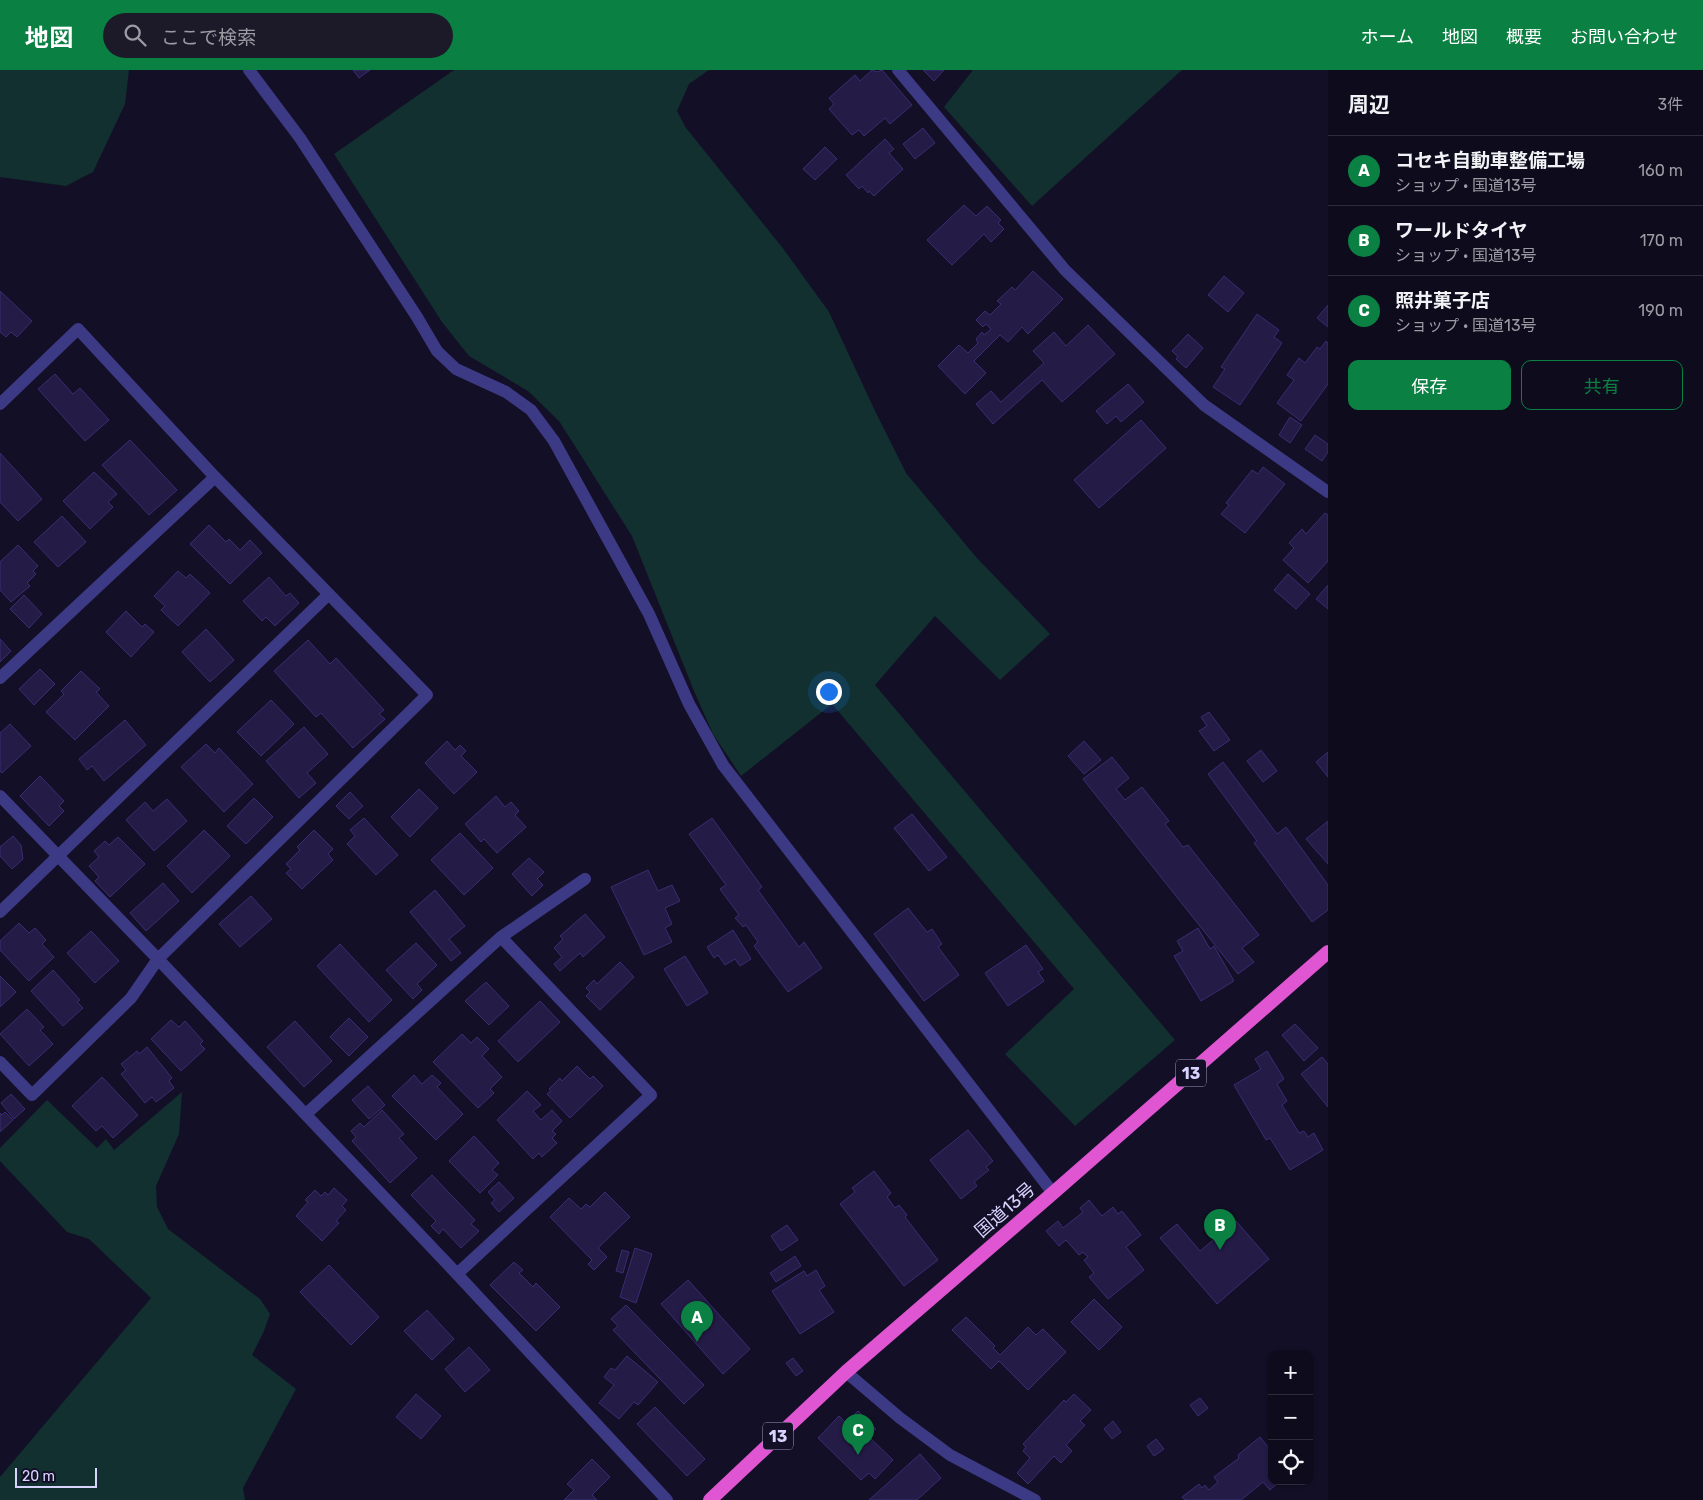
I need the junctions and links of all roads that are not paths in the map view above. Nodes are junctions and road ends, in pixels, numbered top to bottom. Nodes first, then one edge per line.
1 (249, 70) edge
2 (898, 70) edge
3 (0, 404) edge
4 (215, 477) junction
5 (1328, 492) edge
6 (329, 594) junction
7 (0, 678) edge
8 (0, 796) edge
9 (58, 855) junction
10 (585, 879) dead end
11 (0, 912) edge
12 (501, 937) junction
13 (1328, 952) edge
14 (158, 959) junction
15 (0, 1062) edge
16 (306, 1114) junction
17 (1053, 1194) junction
18 (457, 1274) junction
19 (846, 1372) junction
20 (667, 1500) edge
21 (710, 1500) edge
22 (1034, 1500) edge

1 - 17 street
2 - 5 street
3 - 4 street
4 - 6 street
4 - 7 street
6 - 9 street
6 - 14 street
8 - 9 street
9 - 11 street
9 - 14 street
10 - 12 street
12 - 16 street
12 - 18 street
13 - 17 highway, 国道13号 / 13
14 - 15 street
14 - 16 street
16 - 18 street
17 - 19 highway, 国道13号 / 13
18 - 20 street
19 - 21 highway, 国道13号 / 13
19 - 22 street

